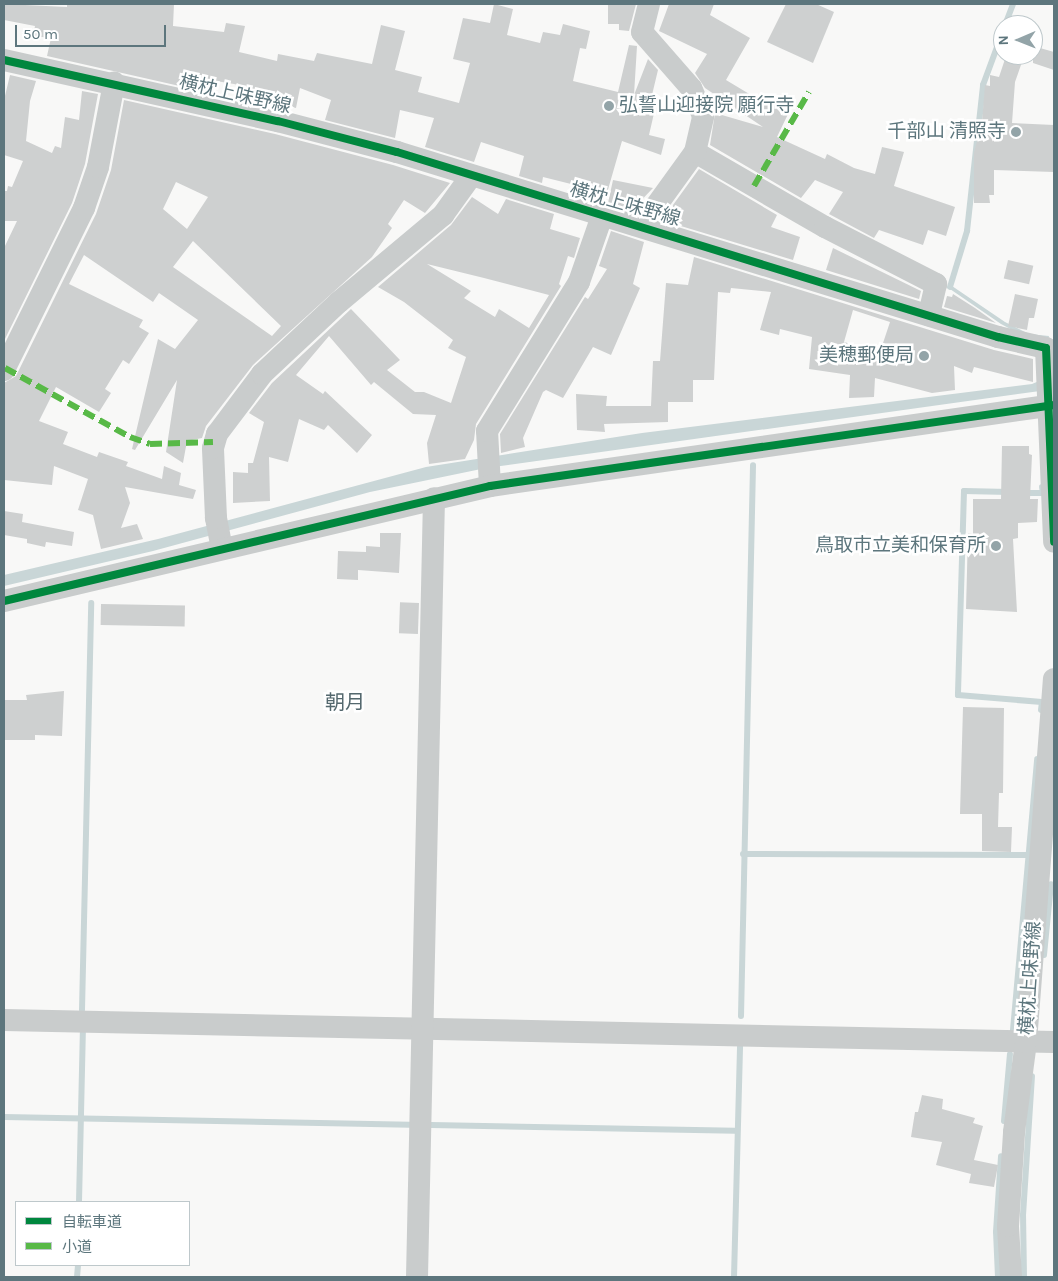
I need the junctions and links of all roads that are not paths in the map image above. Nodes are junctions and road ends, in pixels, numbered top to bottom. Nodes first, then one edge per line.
1 (649, 4) edge
2 (4, 60) edge
3 (114, 83) junction
4 (695, 152) junction
5 (471, 176) junction
6 (602, 216) junction
7 (635, 225) junction
8 (929, 315) junction
9 (1050, 348) edge
10 (4, 370) edge
11 (1052, 405) edge
12 (490, 486) junction
13 (434, 498) junction
14 (1054, 542) edge
15 (222, 549) junction
16 (4, 601) edge
17 (1054, 679) edge
18 (4, 1020) edge
19 (423, 1031) junction
20 (1026, 1042) junction
21 (1054, 1042) edge
22 (417, 1277) edge
23 (1012, 1277) edge

1 - 4 street
2 - 3 street, 横枕上味野線
3 - 5 street, 横枕上味野線
3 - 10 street
4 - 7 street
4 - 8 street
5 - 6 street, 横枕上味野線
5 - 15 street
6 - 7 street, 横枕上味野線
6 - 12 street
7 - 8 street, 横枕上味野線
8 - 9 street, 横枕上味野線
9 - 11 street, 横枕上味野線
11 - 12 street
11 - 14 street, 横枕上味野線
12 - 13 street
13 - 15 street
13 - 19 street
15 - 16 street
17 - 20 street, 横枕上味野線
18 - 19 street
19 - 20 street
19 - 22 street
20 - 21 street
20 - 23 street, 横枕上味野線

